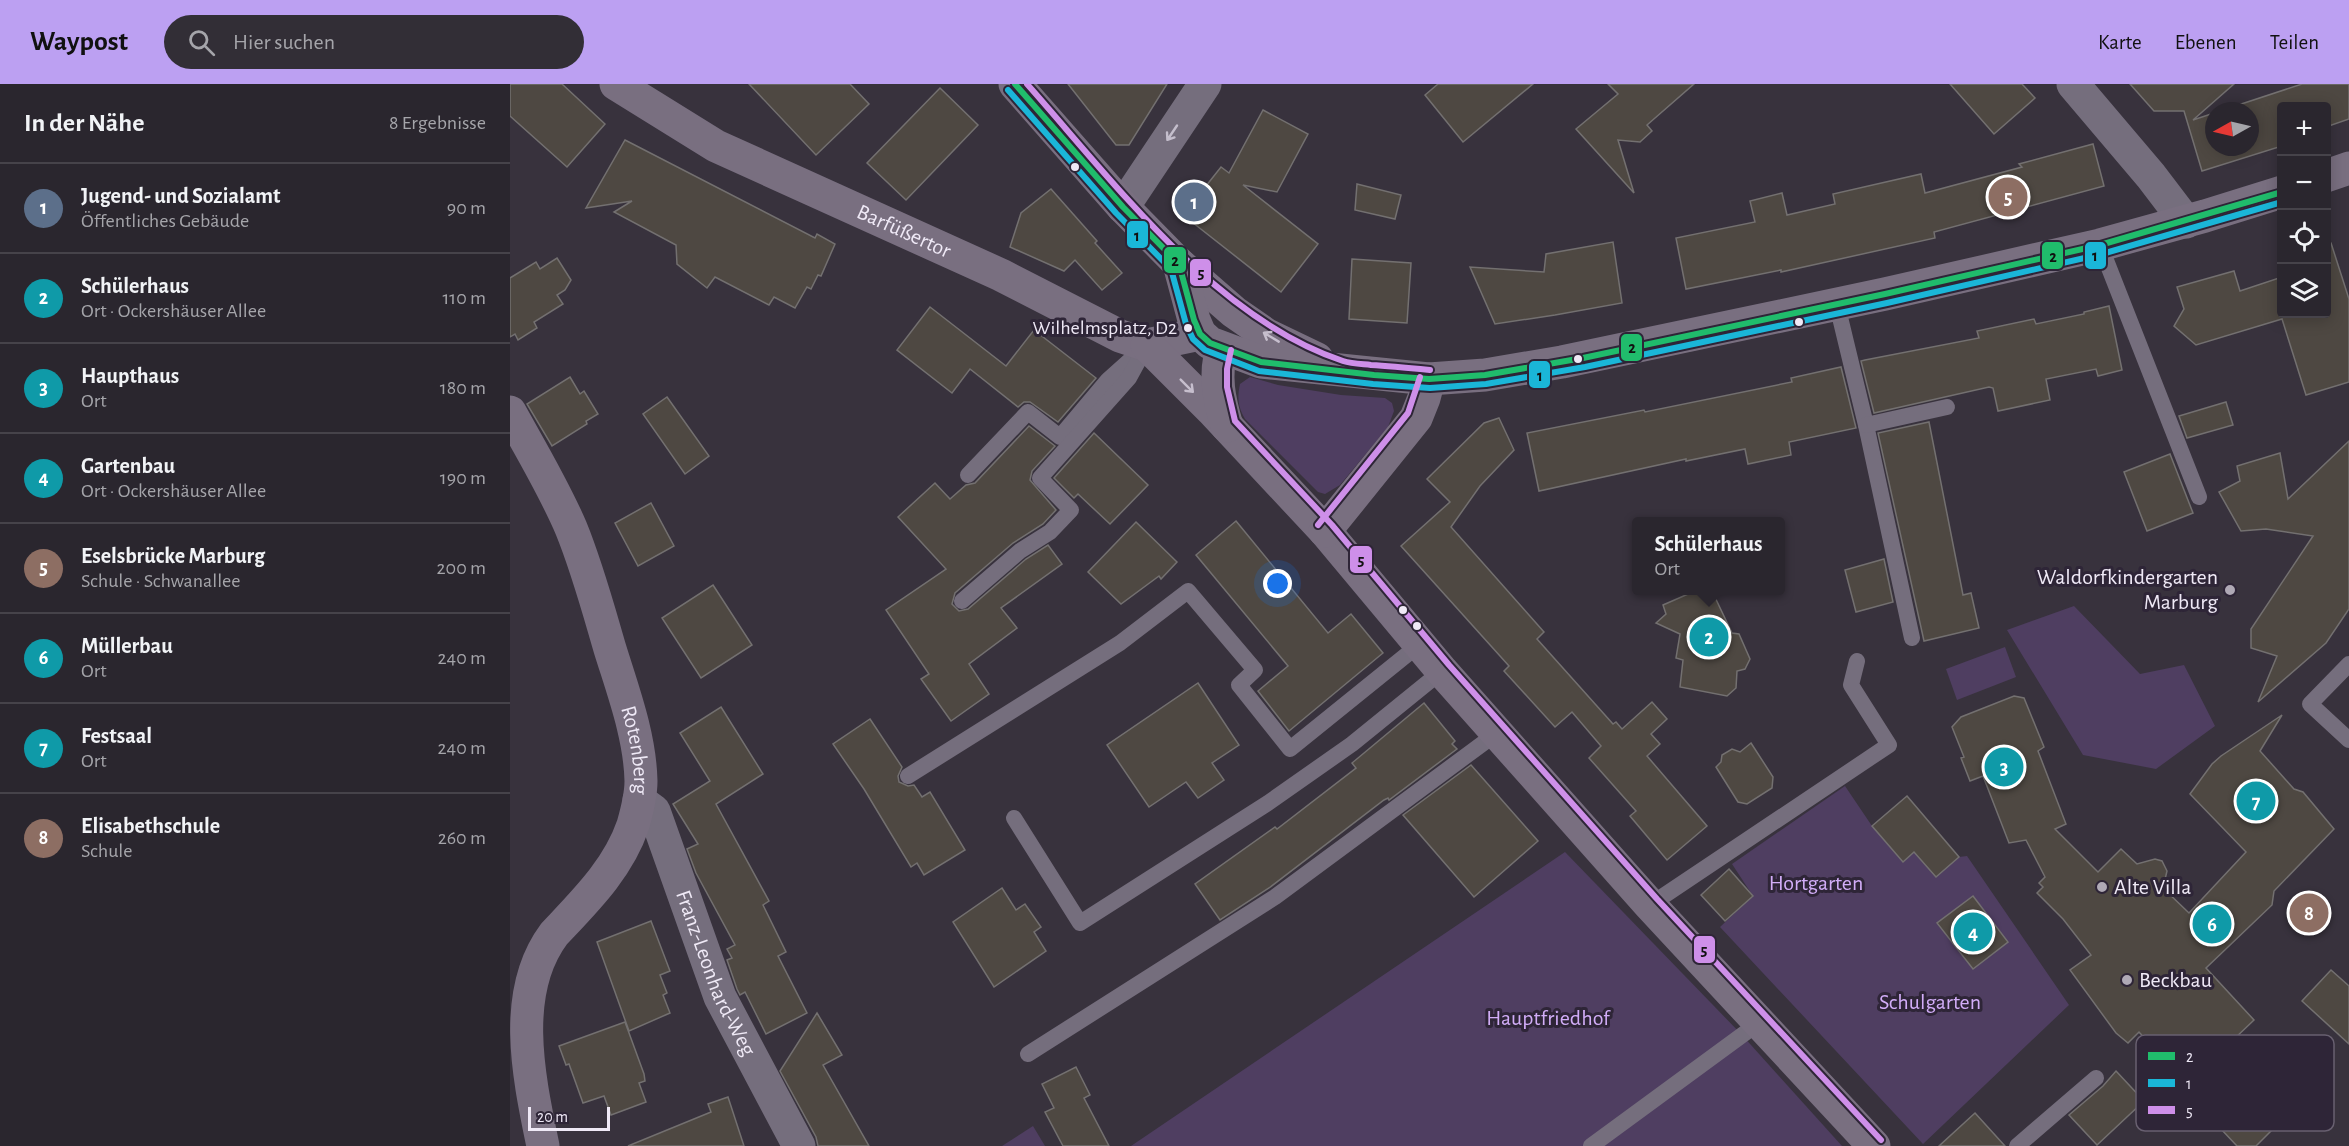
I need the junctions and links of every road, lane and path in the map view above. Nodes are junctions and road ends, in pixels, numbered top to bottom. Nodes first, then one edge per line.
1 (616, 84) edge
2 (1015, 84) edge
3 (1205, 84) edge
4 (2073, 84) edge
5 (2349, 168) edge
6 (2331, 174) edge
7 (2277, 194) edge
8 (1123, 207) junction
9 (2186, 222) junction
10 (2100, 244) junction
11 (1179, 264) junction
12 (1837, 305) junction
13 (1211, 341) junction
14 (1147, 345) junction
15 (1343, 371) junction
16 (1429, 379) junction
17 (1947, 407) dead end
18 (510, 412) edge
19 (1866, 425) junction
20 (1227, 426) junction
21 (968, 475) dead end
22 (2199, 497) dead end
23 (1325, 531) junction
24 (962, 601) dead end
25 (1912, 638) dead end
26 (1420, 644) junction
27 (1857, 661) dead end
28 (2349, 664) edge
29 (1442, 671) junction
30 (1497, 733) junction
31 (2349, 740) edge
32 (908, 776) dead end
33 (639, 800) junction
34 (1014, 818) dead end
35 (1650, 904) junction
36 (1760, 1022) junction
37 (1028, 1054) dead end
38 (2096, 1078) dead end
39 (543, 1146) edge
40 (799, 1146) edge
41 (1591, 1146) edge
42 (1874, 1146) edge
43 (2017, 1146) edge

1 - 14 street, Barfüßertor
2 - 8 street
3 -> 8 street
4 - 9 street
5 - 6 street
7 - 9 street
8 - 11 street
9 - 10 street
10 - 12 street
10 - 22 lane
11 - 13 street
15 -> 11 street
12 - 16 street
12 - 19 lane
13 - 14 street
13 - 15 street
13 - 20 street
14 -> 20 street
14 - 21 lane
14 - 24 lane
15 - 16 street
16 - 23 street
17 - 19 lane
18 - 33 street, Rotenberg
19 - 25 lane
20 - 23 street
23 - 26 street
26 - 29 street
26 - 32 lane
27 - 35 lane
28 - 31 lane
29 - 30 street
29 - 34 lane
30 - 35 street
30 - 37 lane
33 - 39 street, Rotenberg
33 - 40 street, Franz-Leonhard-Weg
35 - 36 street
36 - 41 lane
36 - 42 street
38 - 43 lane

